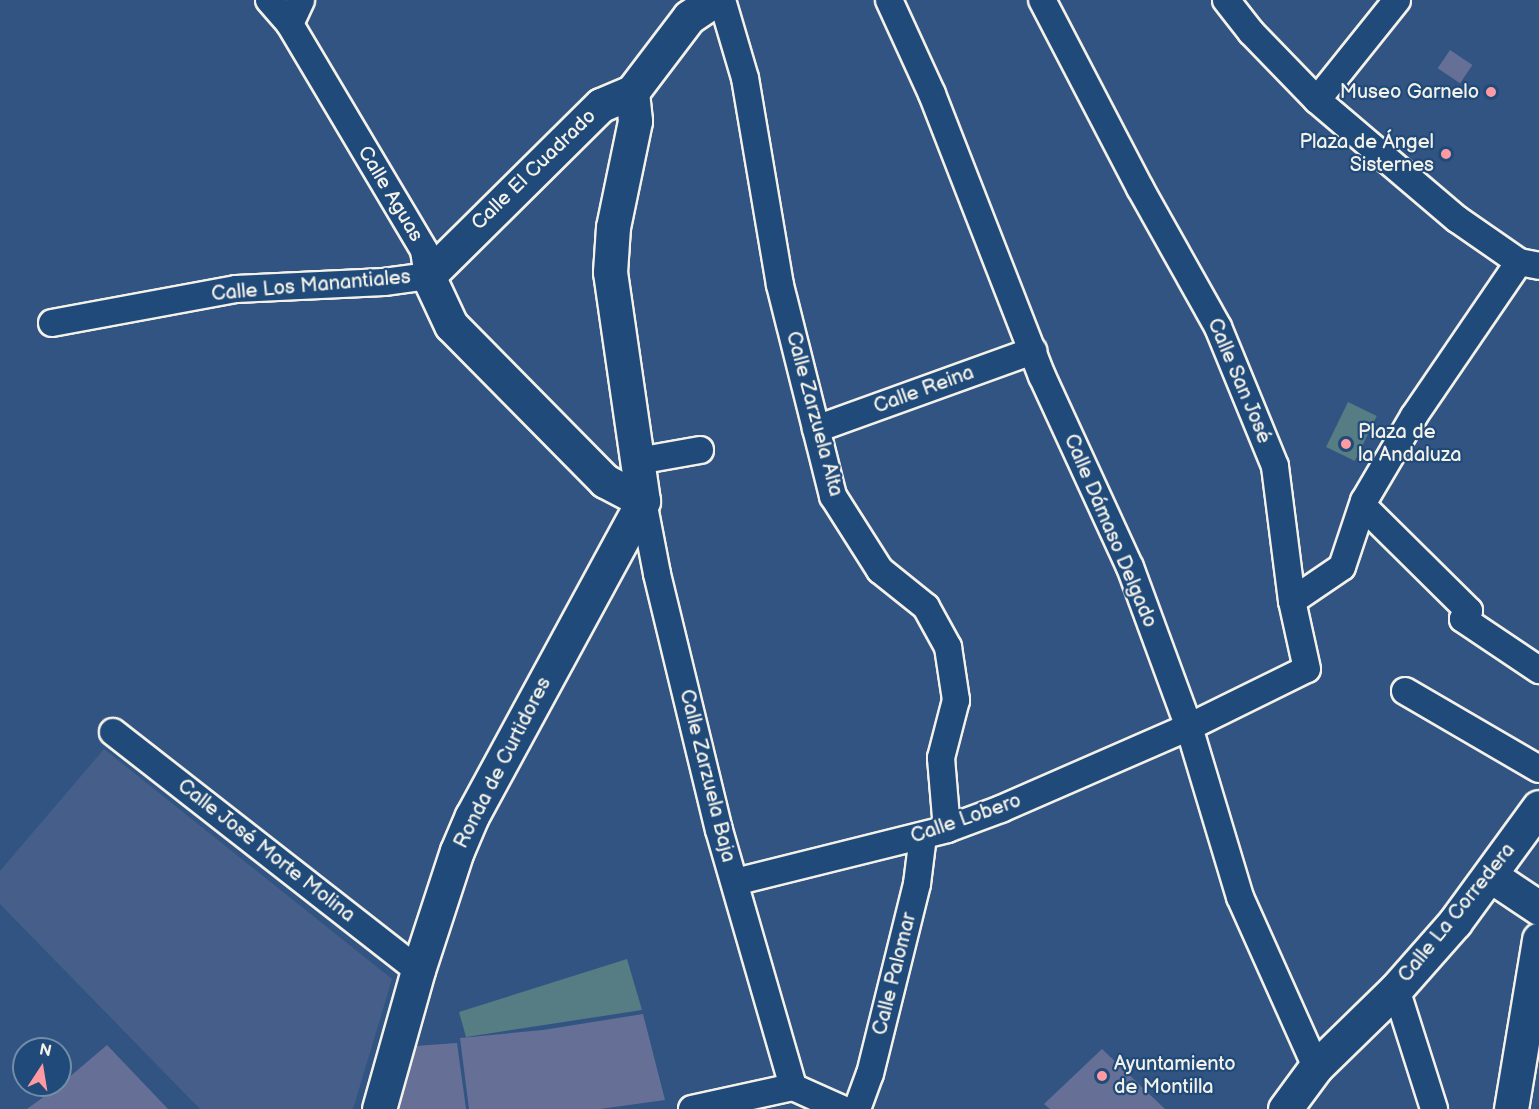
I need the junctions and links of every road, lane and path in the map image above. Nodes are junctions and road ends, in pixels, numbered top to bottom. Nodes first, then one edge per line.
1 (269, 0) edge
2 (301, 0) edge
3 (722, 0) edge
4 (889, 0) edge
5 (1042, 0) edge
6 (1227, 0) edge
7 (1397, 0) edge
8 (695, 6) edge
9 (290, 24) junction
10 (632, 92) junction
11 (1317, 100) junction
12 (1529, 264) edge
13 (428, 276) junction
14 (52, 323) dead end
15 (1032, 351) junction
16 (816, 429) junction
17 (700, 450) dead end
18 (638, 461) junction
19 (643, 501) junction
20 (1363, 506) junction
21 (1292, 601) junction
22 (1539, 670) edge
23 (1405, 691) dead end
24 (1188, 727) junction
25 (113, 732) dead end
26 (1539, 769) edge
27 (1539, 807) edge
28 (935, 833) junction
29 (1491, 876) junction
30 (735, 882) junction
31 (1539, 908) edge
32 (1539, 939) edge
33 (418, 970) junction
34 (1396, 989) junction
35 (1316, 1066) junction
36 (793, 1087) junction
37 (379, 1109) edge
38 (692, 1109) edge
39 (842, 1109) edge
40 (857, 1109) edge
41 (1285, 1109) edge
42 (1434, 1109) edge
43 (1511, 1109) edge

1 - 9 street, Calle Aguas
2 - 9 street
3 - 16 street, Calle Zarzuela Alta
4 - 15 street, Calle Dámaso Delgado
5 - 21 street, Calle San José
6 - 11 street
7 - 11 street
8 - 10 street
9 - 13 street, Calle Aguas
10 - 13 street, Calle El Cuadrado
10 - 18 street, Calle Zarzuela Baja
11 - 12 street
12 - 20 street
13 - 14 street, Calle Los Manantiales
13 - 19 street, Calle Aguas
15 - 16 street, Calle Reina
15 - 24 street, Calle Dámaso Delgado
16 - 28 street, Calle Zarzuela Alta
17 - 18 street
18 - 19 street, Calle Zarzuela Baja
19 - 30 street, Calle Zarzuela Baja
19 - 33 street, Ronda de Curtidores
20 - 21 street
20 - 22 street
21 - 24 street, Calle San José
23 - 26 street
24 - 28 street, Calle Lobero
24 - 35 street, Calle Dámaso Delgado
25 - 33 street, Calle José Morte Molina
27 - 29 street, Calle La Corredera
28 - 30 street, Calle Lobero
28 - 40 street, Calle Palomar
29 - 31 street
29 - 34 street, Calle La Corredera
30 - 36 street, Calle Zarzuela Baja
32 - 43 street
33 - 37 street, Ronda de Curtidores
34 - 35 street, Calle La Corredera
34 - 42 street
35 - 41 street, Calle La Corredera
36 - 38 street
36 - 39 street

